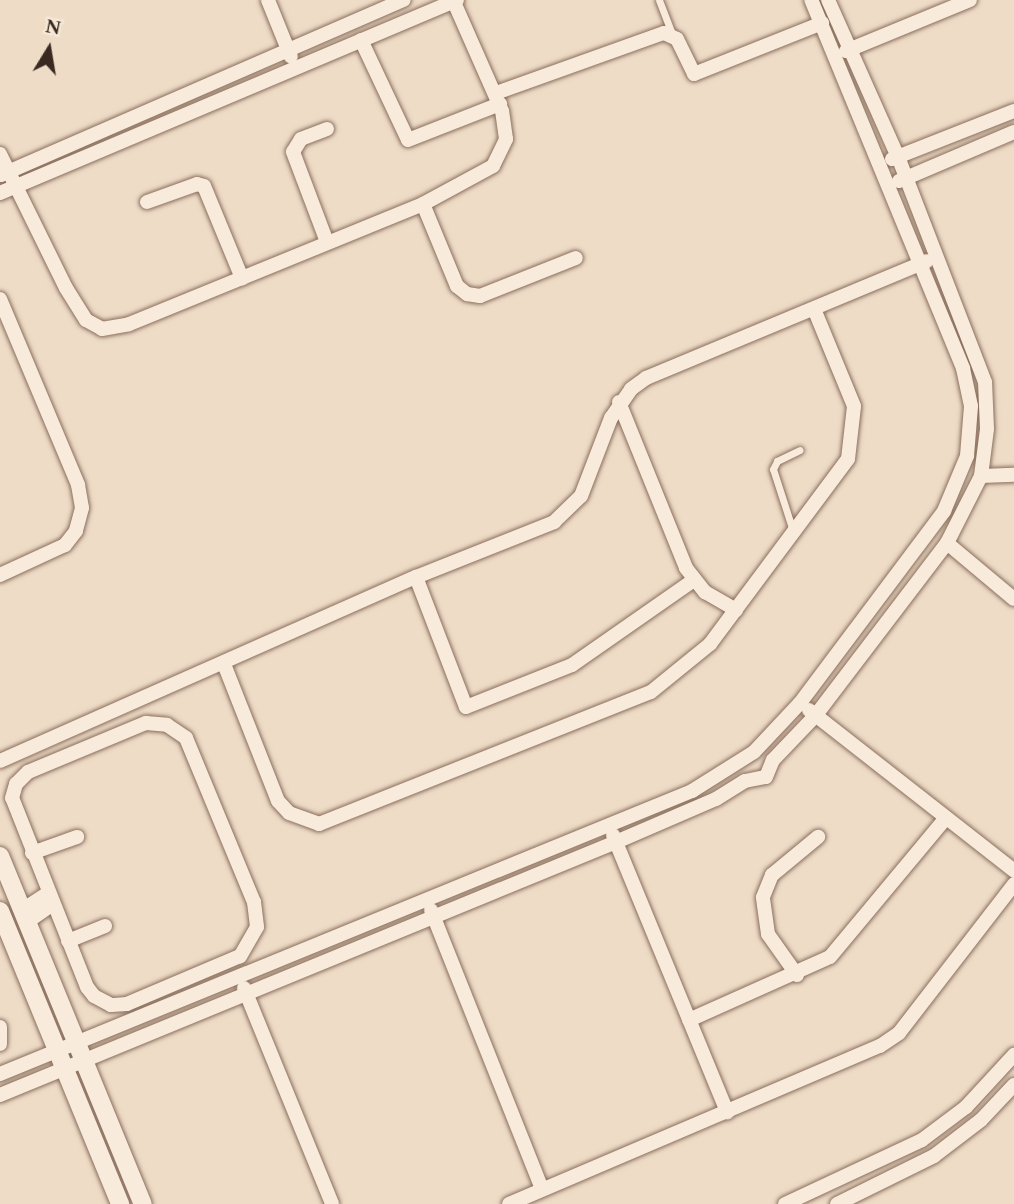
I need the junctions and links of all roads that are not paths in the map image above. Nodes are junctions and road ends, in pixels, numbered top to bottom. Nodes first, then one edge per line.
1 (268, 0) edge
2 (404, 0) edge
3 (455, 0) edge
4 (659, 0) edge
5 (811, 0) edge
6 (828, 0) edge
7 (970, 0) edge
8 (822, 23) junction
9 (672, 34) junction
10 (361, 40) junction
11 (287, 48) junction
12 (852, 50) junction
13 (834, 54) junction
14 (295, 67) junction
15 (498, 99) junction
16 (1014, 111) edge
17 (327, 129) dead end
18 (1014, 132) edge
19 (0, 153) edge
20 (898, 157) junction
21 (879, 164) junction
22 (4, 174) edge
23 (905, 179) junction
24 (888, 186) junction
25 (15, 187) junction
26 (0, 193) edge
27 (147, 202) dead end
28 (423, 204) junction
29 (327, 242) junction
30 (937, 257) junction
31 (576, 258) dead end
32 (919, 264) junction
33 (242, 278) junction
34 (0, 299) edge
35 (814, 309) junction
36 (619, 402) junction
37 (800, 450) dead end
38 (1014, 475) edge
39 (981, 476) junction
40 (794, 534) junction
41 (947, 543) junction
42 (0, 575) edge
43 (416, 577) junction
44 (694, 580) junction
45 (1014, 599) edge
46 (736, 610) junction
47 (224, 664) junction
48 (800, 703) junction
49 (816, 715) junction
50 (0, 761) edge
51 (946, 818) junction
52 (610, 827) junction
53 (818, 836) dead end
54 (76, 837) dead end
55 (616, 842) junction
56 (32, 853) junction
57 (0, 856) edge
58 (1014, 871) edge
59 (1014, 884) edge
60 (50, 899) junction
61 (427, 901) junction
62 (25, 916) junction
63 (434, 917) junction
64 (2, 922) edge
65 (105, 926) dead end
66 (68, 941) junction
67 (797, 975) junction
68 (239, 977) junction
69 (246, 994) junction
70 (689, 1020) junction
71 (0, 1027) edge
72 (77, 1041) junction
73 (0, 1044) edge
74 (58, 1049) junction
75 (1014, 1055) edge
76 (85, 1060) junction
77 (65, 1068) junction
78 (0, 1074) edge
79 (1014, 1085) edge
80 (0, 1095) edge
81 (727, 1112) junction
82 (542, 1189) junction
83 (120, 1204) edge
84 (143, 1204) edge
85 (332, 1204) edge
86 (509, 1204) edge
87 (785, 1204) edge
88 (837, 1204) edge

1 - 11 street
2 - 11 street
3 - 10 street
3 - 15 street
4 - 9 lane
5 - 8 street
6 - 12 street
7 - 12 street
8 - 9 street
8 - 13 street
9 - 15 street
10 - 14 street
10 - 15 street
11 - 14 street
11 - 22 street
12 - 13 street
12 - 20 street
13 - 21 street
14 - 25 street
15 - 28 street
16 - 20 street
17 - 29 street
18 - 23 street
19 - 22 street
20 - 21 street
20 - 23 street
21 - 24 street
22 - 25 street
23 - 24 street
23 - 30 street
24 - 32 street
25 - 26 street
25 - 33 street
27 - 33 street
28 - 29 street
28 - 31 street
29 - 33 street
30 - 32 street
30 - 39 street
32 - 35 street
32 - 48 street
34 - 42 street
35 - 36 street
35 - 40 street
36 - 43 street
36 - 44 street
37 - 40 lane
38 - 39 street
39 - 41 street
40 - 46 street
41 - 45 street
41 - 49 street
43 - 44 street
43 - 47 street
44 - 46 street
46 - 47 street
47 - 50 street
48 - 49 street
48 - 52 street
49 - 51 street
49 - 55 street
51 - 58 street
51 - 67 street
52 - 55 street
52 - 61 street
53 - 67 street
54 - 56 street
55 - 63 street
55 - 70 street
56 - 60 street
56 - 66 street
57 - 62 street
59 - 81 street
60 - 62 street
60 - 66 street
61 - 63 street
61 - 68 street
62 - 72 street
63 - 69 street
63 - 82 street
64 - 74 street
65 - 66 street
67 - 70 street
68 - 69 street
68 - 72 street
69 - 76 street
69 - 85 street
70 - 81 street
71 - 73 street
72 - 74 street
72 - 76 street
74 - 77 street
74 - 78 street
75 - 87 street
76 - 77 street
76 - 84 street
77 - 80 street
77 - 83 street
79 - 88 street
81 - 82 street
82 - 86 street

